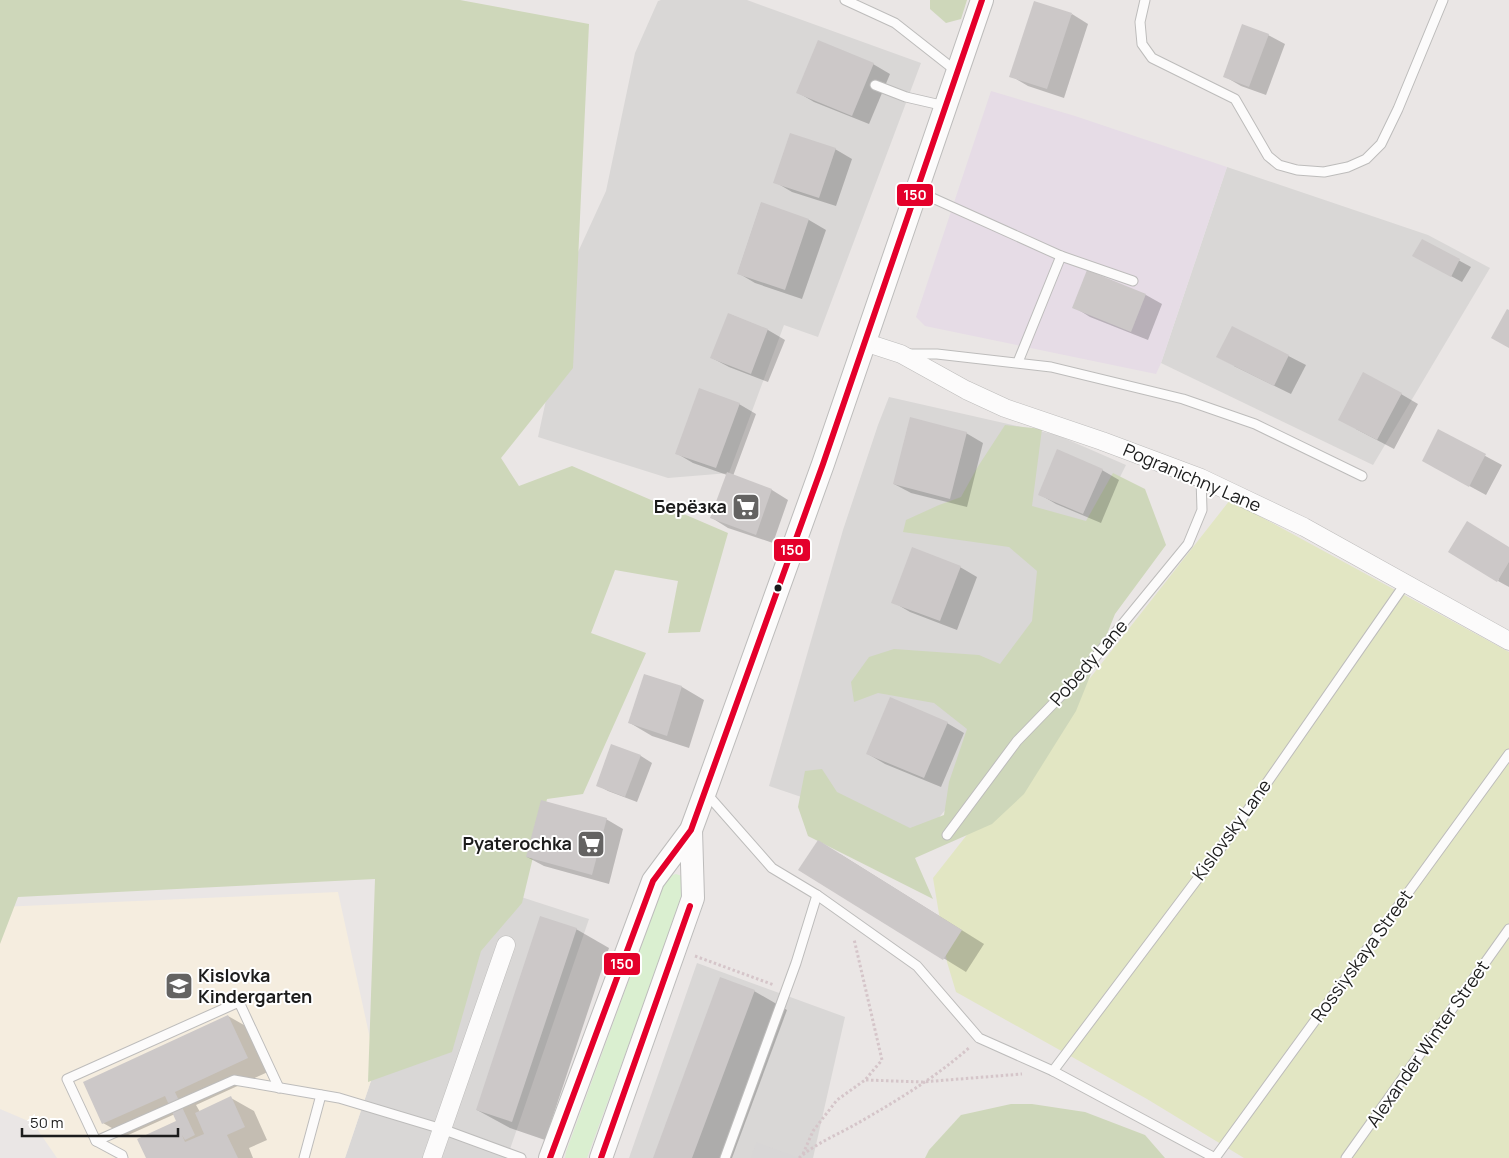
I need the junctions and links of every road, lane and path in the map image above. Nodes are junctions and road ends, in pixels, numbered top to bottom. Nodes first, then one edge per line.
1 (846, 0) edge
2 (982, 0) edge
3 (1145, 0) edge
4 (1444, 0) edge
5 (957, 72) junction
6 (875, 85) dead end
7 (946, 106) junction
8 (917, 191) junction
9 (1060, 256) junction
10 (1133, 281) dead end
11 (864, 342) junction
12 (901, 354) junction
13 (1018, 362) junction
14 (1362, 476) dead end
15 (1201, 478) junction
16 (1404, 584) junction
17 (1509, 641) edge
18 (1509, 754) edge
19 (705, 792) junction
20 (691, 830) junction
21 (947, 835) dead end
22 (817, 895) junction
23 (849, 917) junction
24 (1509, 930) edge
25 (506, 945) dead end
26 (691, 954) dead end
27 (786, 990) junction
28 (979, 1038) junction
29 (1053, 1071) junction
30 (865, 1080) junction
31 (922, 1082) junction
32 (279, 1088) junction
33 (321, 1095) junction
34 (442, 1129) junction
35 (96, 1141) junction
36 (803, 1154) junction
37 (123, 1158) edge
38 (304, 1158) edge
39 (432, 1158) edge
40 (521, 1158) edge
41 (550, 1158) edge
42 (601, 1158) edge
43 (726, 1158) edge
44 (799, 1158) edge
45 (1215, 1158) edge
46 (1346, 1158) edge

1 - 5 lane
2 - 5 street
3 - 4 lane
5 - 7 street
6 - 7 lane
7 - 8 street
8 - 9 lane
8 - 11 street
9 - 10 lane
9 - 13 lane
11 - 12 street, Pogranichny Lane
11 - 19 street
12 - 13 lane
12 - 15 street, Pogranichny Lane
13 - 14 lane
15 - 16 street, Pogranichny Lane
15 - 21 lane, Pobedy Lane
16 - 17 street, Pogranichny Lane
16 - 29 lane, Kislovsky Lane
18 - 45 lane, Rossiyskaya Street
19 - 20 street
19 - 22 lane
20 - 41 street
20 - 42 street
22 - 23 lane
22 - 27 lane
23 - 28 lane
23 - 30 path
24 - 46 lane, Alexander Winter Street
25 - 34 street
26 - 27 path
27 - 43 lane
28 - 29 lane
28 - 31 path
29 - 31 path
29 - 45 lane
30 - 31 path
30 - 36 path
31 - 36 path
32 - 33 lane
32 - 35 lane
32 - 35 lane
33 - 34 lane
33 - 38 lane
34 - 39 street
34 - 40 lane
35 - 37 lane
36 - 44 path

